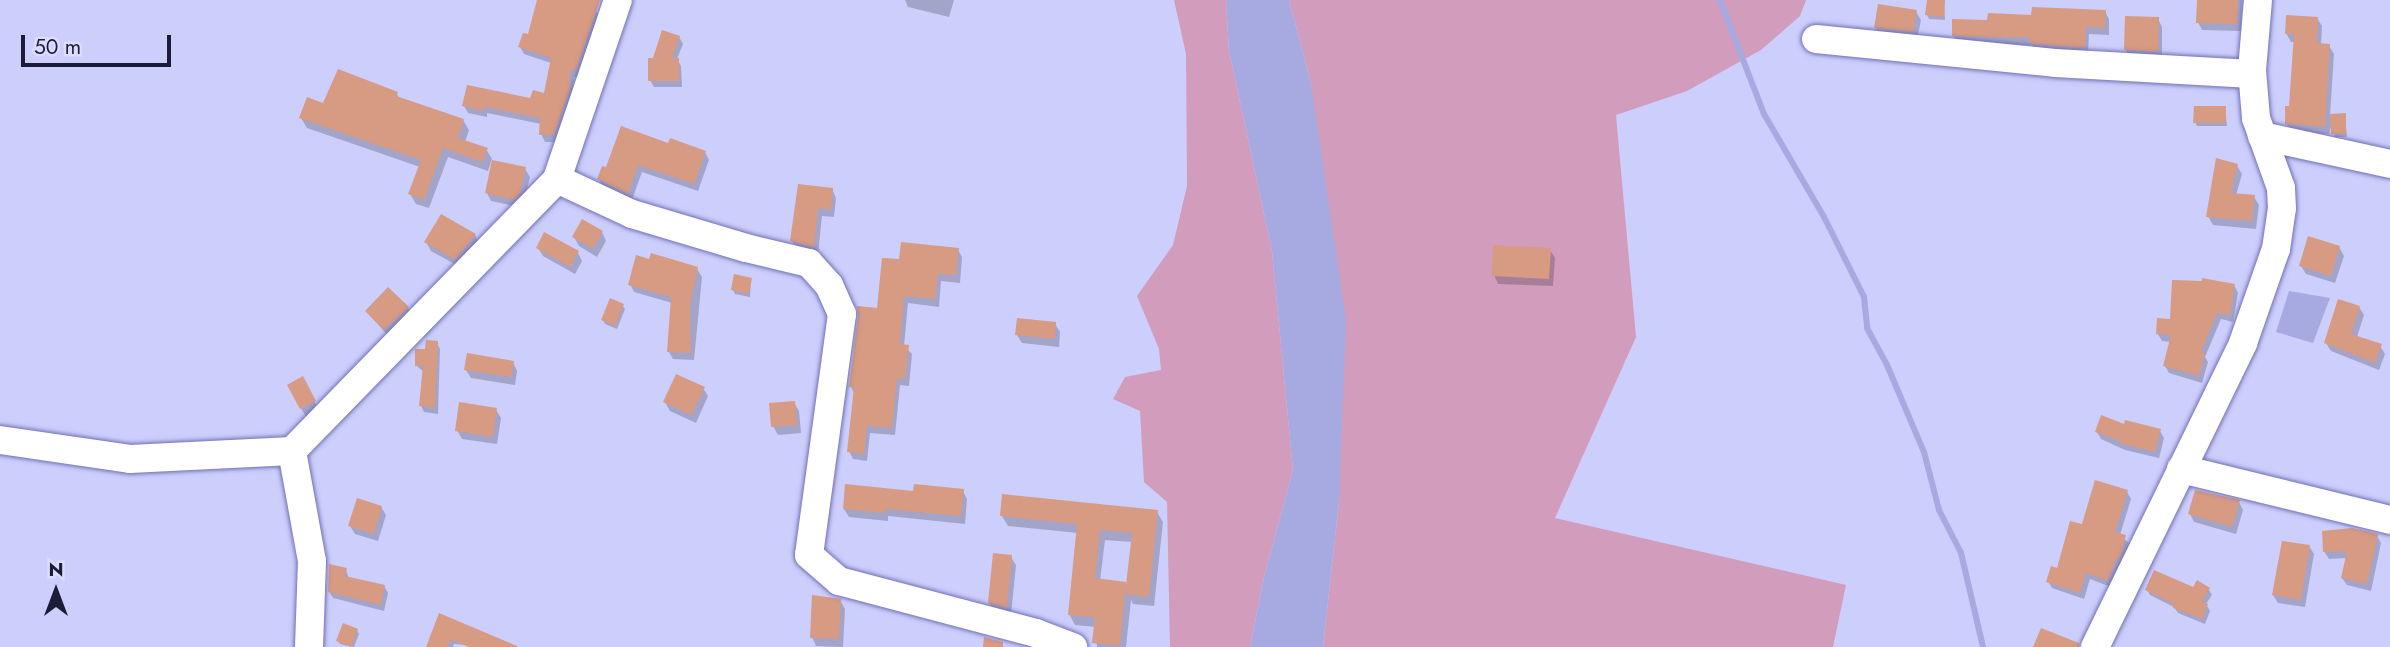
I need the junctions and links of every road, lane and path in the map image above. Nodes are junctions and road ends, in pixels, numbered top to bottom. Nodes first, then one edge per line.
1 (618, 0) edge
2 (2258, 0) edge
3 (1816, 39) dead end
4 (2252, 74) junction
5 (2262, 136) junction
6 (2390, 164) edge
7 (557, 179) junction
8 (0, 440) edge
9 (292, 450) junction
10 (2181, 469) junction
11 (2390, 520) edge
12 (309, 647) edge
13 (1073, 647) edge
14 (2095, 647) edge

1 - 7 street
2 - 4 street
3 - 4 street
4 - 5 street
5 - 6 street
5 - 10 street
7 - 9 street
7 - 13 street
8 - 9 street
9 - 12 street
10 - 11 street
10 - 14 street

